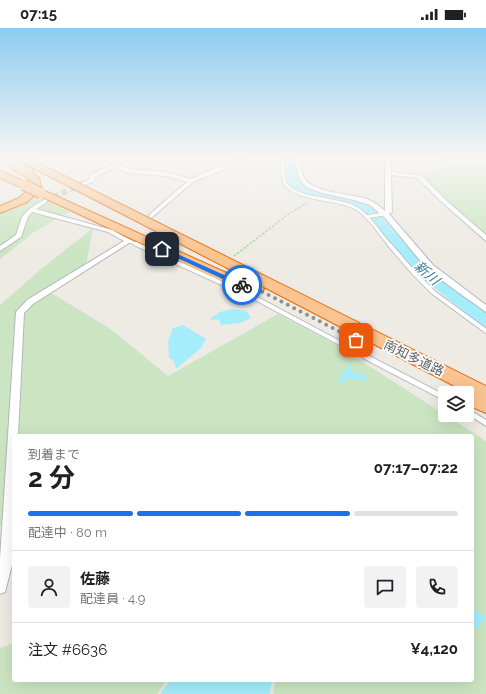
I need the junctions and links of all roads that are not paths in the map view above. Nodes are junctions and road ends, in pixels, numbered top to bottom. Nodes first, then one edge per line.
1 (30, 189) edge
2 (35, 189) tunnel mouth
3 (66, 189) edge
4 (82, 189) edge
5 (182, 189) edge
6 (289, 189) edge
7 (317, 189) edge
8 (388, 189) edge
9 (432, 189) edge
10 (43, 197) junction
11 (0, 210) edge
12 (31, 210) junction
13 (384, 214) junction
14 (151, 216) dead end
15 (366, 218) junction
16 (486, 239) edge
17 (129, 241) junction
18 (0, 249) edge
19 (257, 289) junction
20 (486, 309) edge
21 (486, 331) edge
22 (445, 386) edge
23 (438, 394) edge
24 (486, 394) edge
25 (474, 400) edge
26 (486, 406) edge
27 (474, 415) edge
28 (486, 423) edge
29 (13, 434) edge
30 (12, 457) edge
31 (0, 587) edge

1 - 10 highway, bridge
2 - 11 highway
3 - 19 highway, 南知多道路
4 - 24 highway, 南知多道路
5 - 14 street
6 - 15 lane
7 - 13 street
8 - 13 street
9 - 16 street
10 - 12 street
10 - 19 highway
12 - 17 street
12 - 18 street
13 - 15 lane
13 - 20 street
15 - 21 lane
17 - 23 lane
17 - 29 street
19 - 22 highway, 南知多道路
25 - 26 highway
27 - 28 lane
30 - 31 street

